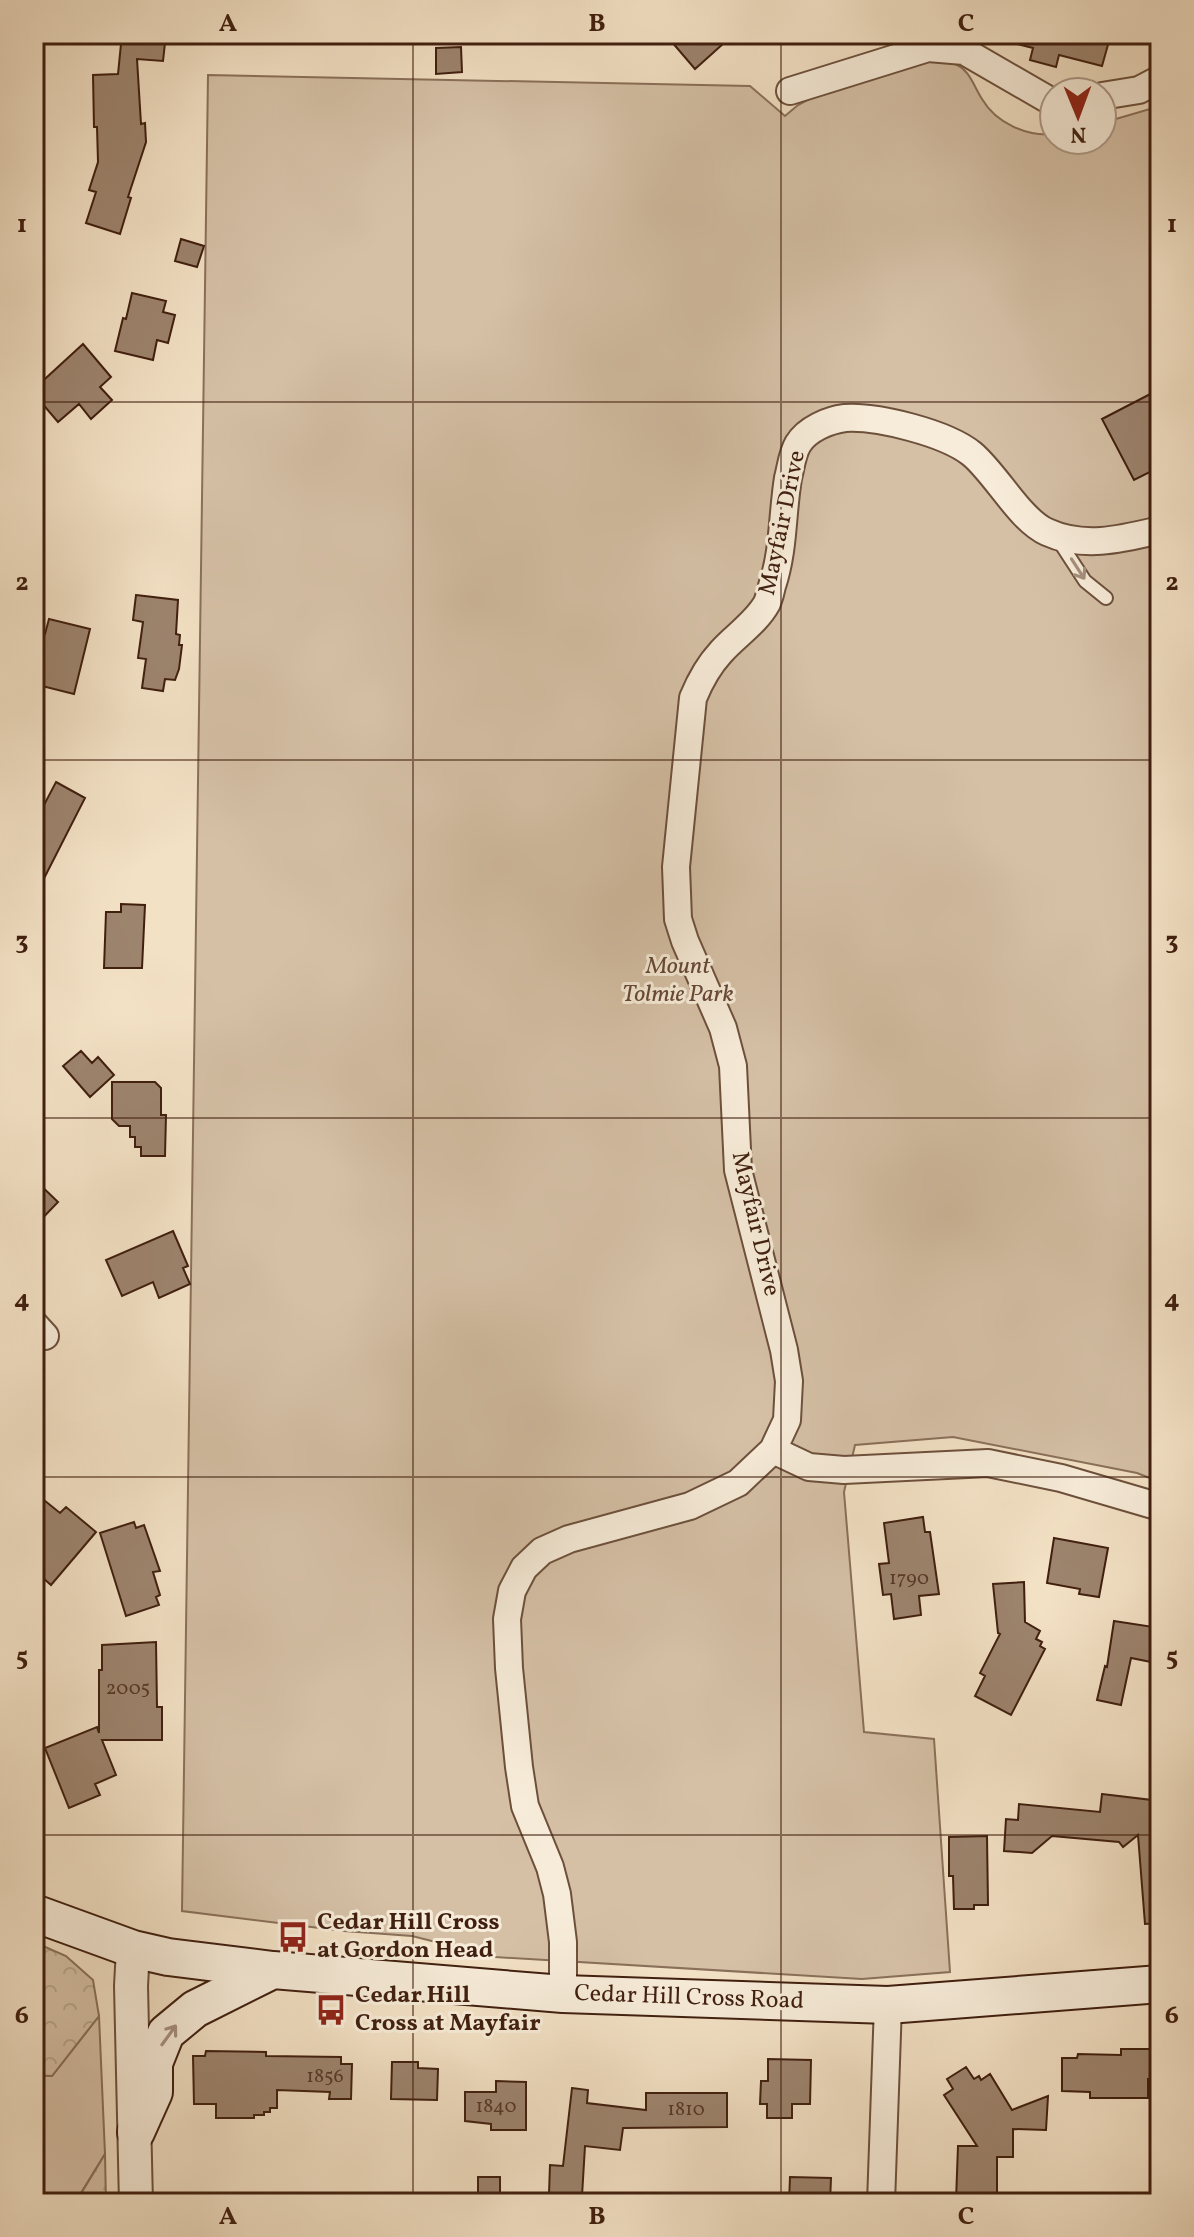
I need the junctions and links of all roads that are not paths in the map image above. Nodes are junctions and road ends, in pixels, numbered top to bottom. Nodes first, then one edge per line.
1 (1160, 79) edge
2 (790, 91) dead end
3 (1118, 93) edge
4 (1038, 94) edge
5 (1160, 530) edge
6 (1056, 535) junction
7 (1106, 598) dead end
8 (773, 1450) junction
9 (1160, 1507) edge
10 (34, 1913) edge
11 (133, 1949) junction
12 (273, 1970) junction
13 (1160, 1984) edge
14 (563, 1994) junction
15 (888, 2005) junction
16 (136, 2132) junction
17 (136, 2203) edge
18 (881, 2203) edge

1 - 3 street
2 - 4 street
5 - 6 street, Mayfair Drive
6 -> 7 lane
6 - 8 street, Mayfair Drive
8 - 9 street
8 - 14 street, Mayfair Drive
10 - 11 main road, Cedar Hill Cross Road
11 - 12 main road, Cedar Hill Cross Road
11 - 16 street
12 - 14 main road, Cedar Hill Cross Road
16 -> 12 main road
13 - 15 main road, Cedar Hill Cross Road
14 - 15 main road, Cedar Hill Cross Road
15 - 18 street
16 - 17 street

